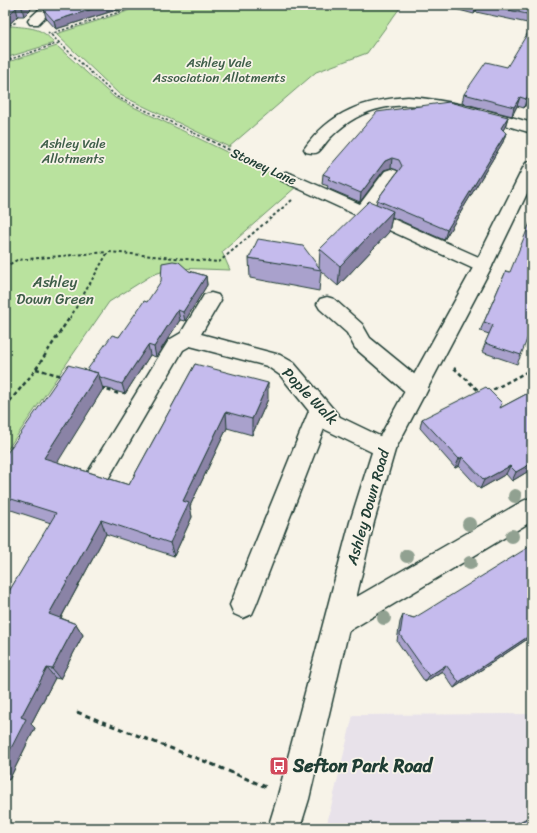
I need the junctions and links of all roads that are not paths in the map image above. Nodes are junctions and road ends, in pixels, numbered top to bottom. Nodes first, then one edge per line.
1 (51, 5) edge
2 (34, 21) dead end
3 (532, 128) edge
4 (338, 145) dead end
5 (532, 166) edge
6 (391, 174) dead end
7 (286, 177) road end
8 (363, 212) junction
9 (482, 266) junction
10 (211, 300) dead end
11 (328, 304) dead end
12 (188, 338) junction
13 (417, 389) junction
14 (321, 409) junction
15 (384, 449) junction
16 (100, 472) dead end
17 (532, 508) edge
18 (243, 605) dead end
19 (337, 623) junction
20 (284, 828) edge

1 - 2 street
3 - 4 street
5 - 9 street, Ashley Down Road
6 - 8 street
7 - 8 street, Stoney Lane
8 - 9 street, Stoney Lane
9 - 13 street, Ashley Down Road
10 - 12 street
11 - 13 street
12 - 14 street, Pople Walk
12 - 16 street
13 - 15 street, Ashley Down Road
14 - 15 street, Pople Walk
14 - 18 street
15 - 19 street, Ashley Down Road
17 - 19 street
19 - 20 street, Ashley Down Road

